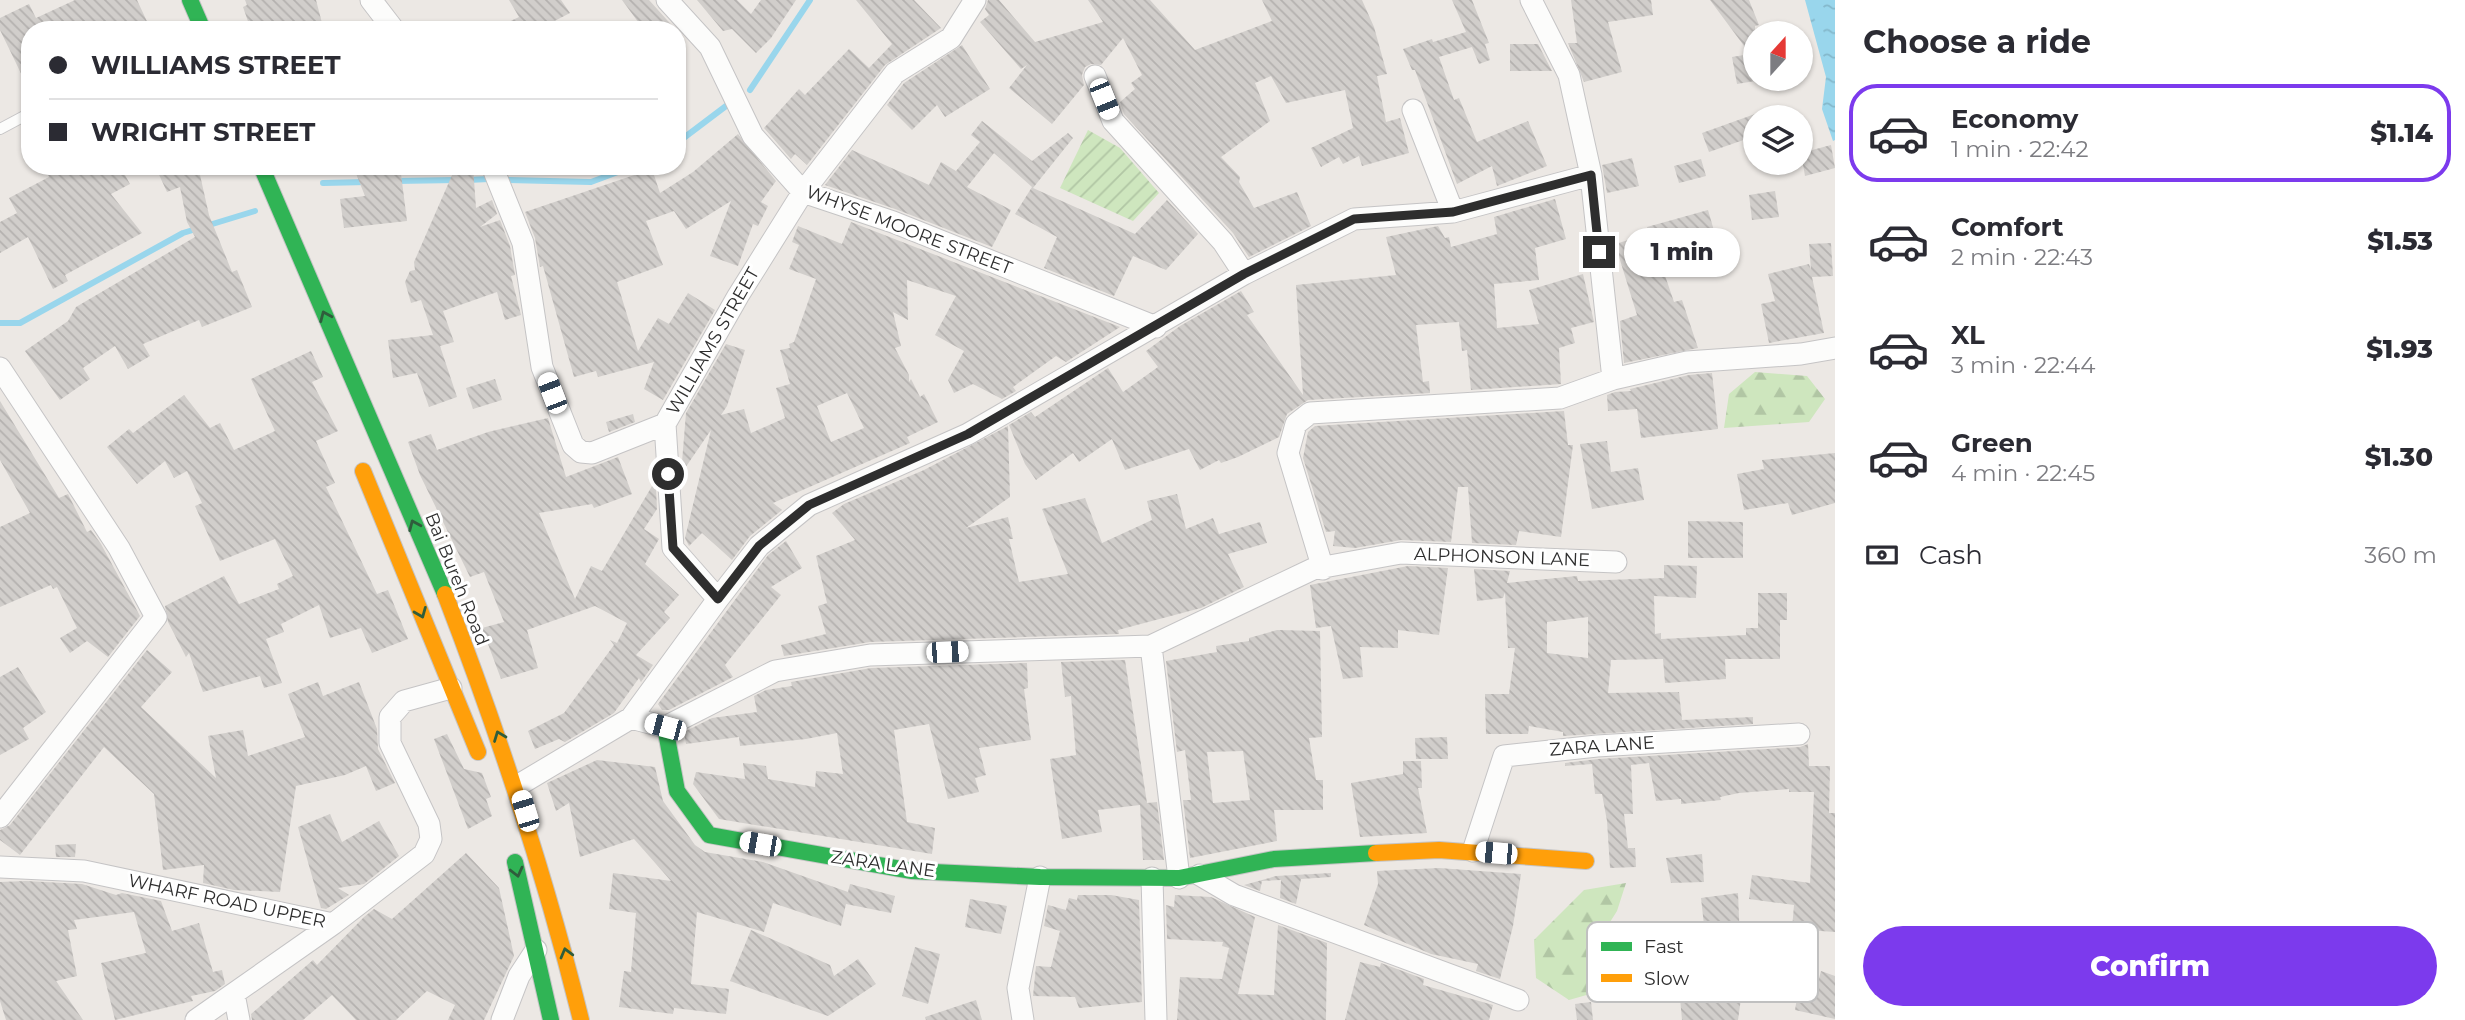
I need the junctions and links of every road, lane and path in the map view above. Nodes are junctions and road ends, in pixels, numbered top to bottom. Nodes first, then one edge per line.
1 (190, 0) edge
2 (371, 0) edge
3 (975, 0) edge
4 (1531, 0) edge
5 (679, 4) edge
6 (199, 21) edge
7 (387, 21) edge
8 (1095, 76) dead end
9 (1413, 110) dead end
10 (21, 118) edge
11 (0, 129) edge
12 (265, 175) edge
13 (496, 175) edge
14 (1591, 175) junction
15 (803, 192) junction
16 (1453, 212) junction
17 (1244, 274) junction
18 (1156, 327) junction
19 (1835, 348) edge
20 (0, 368) edge
21 (1613, 379) junction
22 (665, 424) junction
23 (355, 451) dead end
24 (1616, 562) dead end
25 (1323, 569) junction
26 (718, 599) junction
27 (1151, 646) junction
28 (451, 688) junction
29 (631, 718) junction
30 (665, 727) junction
31 (1800, 734) dead end
32 (483, 763) dead end
33 (517, 786) junction
34 (0, 817) edge
35 (510, 845) dead end
36 (1473, 850) junction
37 (1586, 860) dead end
38 (0, 867) edge
39 (1040, 877) junction
40 (1189, 877) junction
41 (1152, 878) junction
42 (333, 924) junction
43 (536, 950) junction
44 (234, 994) junction
45 (1518, 1000) dead end
46 (196, 1020) edge
47 (239, 1020) edge
48 (502, 1020) edge
49 (551, 1020) edge
50 (581, 1020) edge
51 (1023, 1020) edge
52 (1156, 1020) edge

1 - 6 main road
2 - 7 street
3 - 15 street, WILLIAMS STREET
4 - 14 street
5 - 15 street, WHYSE MOORE STREET
8 - 17 street
9 - 16 street
10 - 11 lane
33 -> 12 main road, Bai Bureh Road
13 - 22 street
14 - 16 street
14 - 21 street
15 - 18 street, WHYSE MOORE STREET
15 - 22 street, WILLIAMS STREET
16 - 17 street
17 - 18 street
18 - 26 street
19 - 21 street
20 - 34 street
21 - 25 street
22 - 26 street, WILLIAMS STREET
23 -> 28 main road
24 - 25 street, ALPHONSON LANE
25 - 27 street, ALPHONSON LANE
26 - 29 street
27 - 30 street, ALPHONSON LANE
27 - 40 street
28 - 32 main road
28 - 42 street, WHARF ROAD UPPER
29 - 30 street
29 - 33 street
30 - 39 main road, ZARA LANE
31 - 36 street, ZARA LANE
50 -> 33 main road, Bai Bureh Road
35 -> 43 main road
36 - 37 main road, ZARA LANE
36 - 40 main road, ZARA LANE
38 - 42 street, WHARF ROAD UPPER
39 - 41 main road, ZARA LANE
39 - 51 street
40 - 41 main road, ZARA LANE
40 - 45 street
41 - 52 street
42 - 44 street
43 - 48 street
43 - 49 main road
44 - 46 street
44 - 47 street

